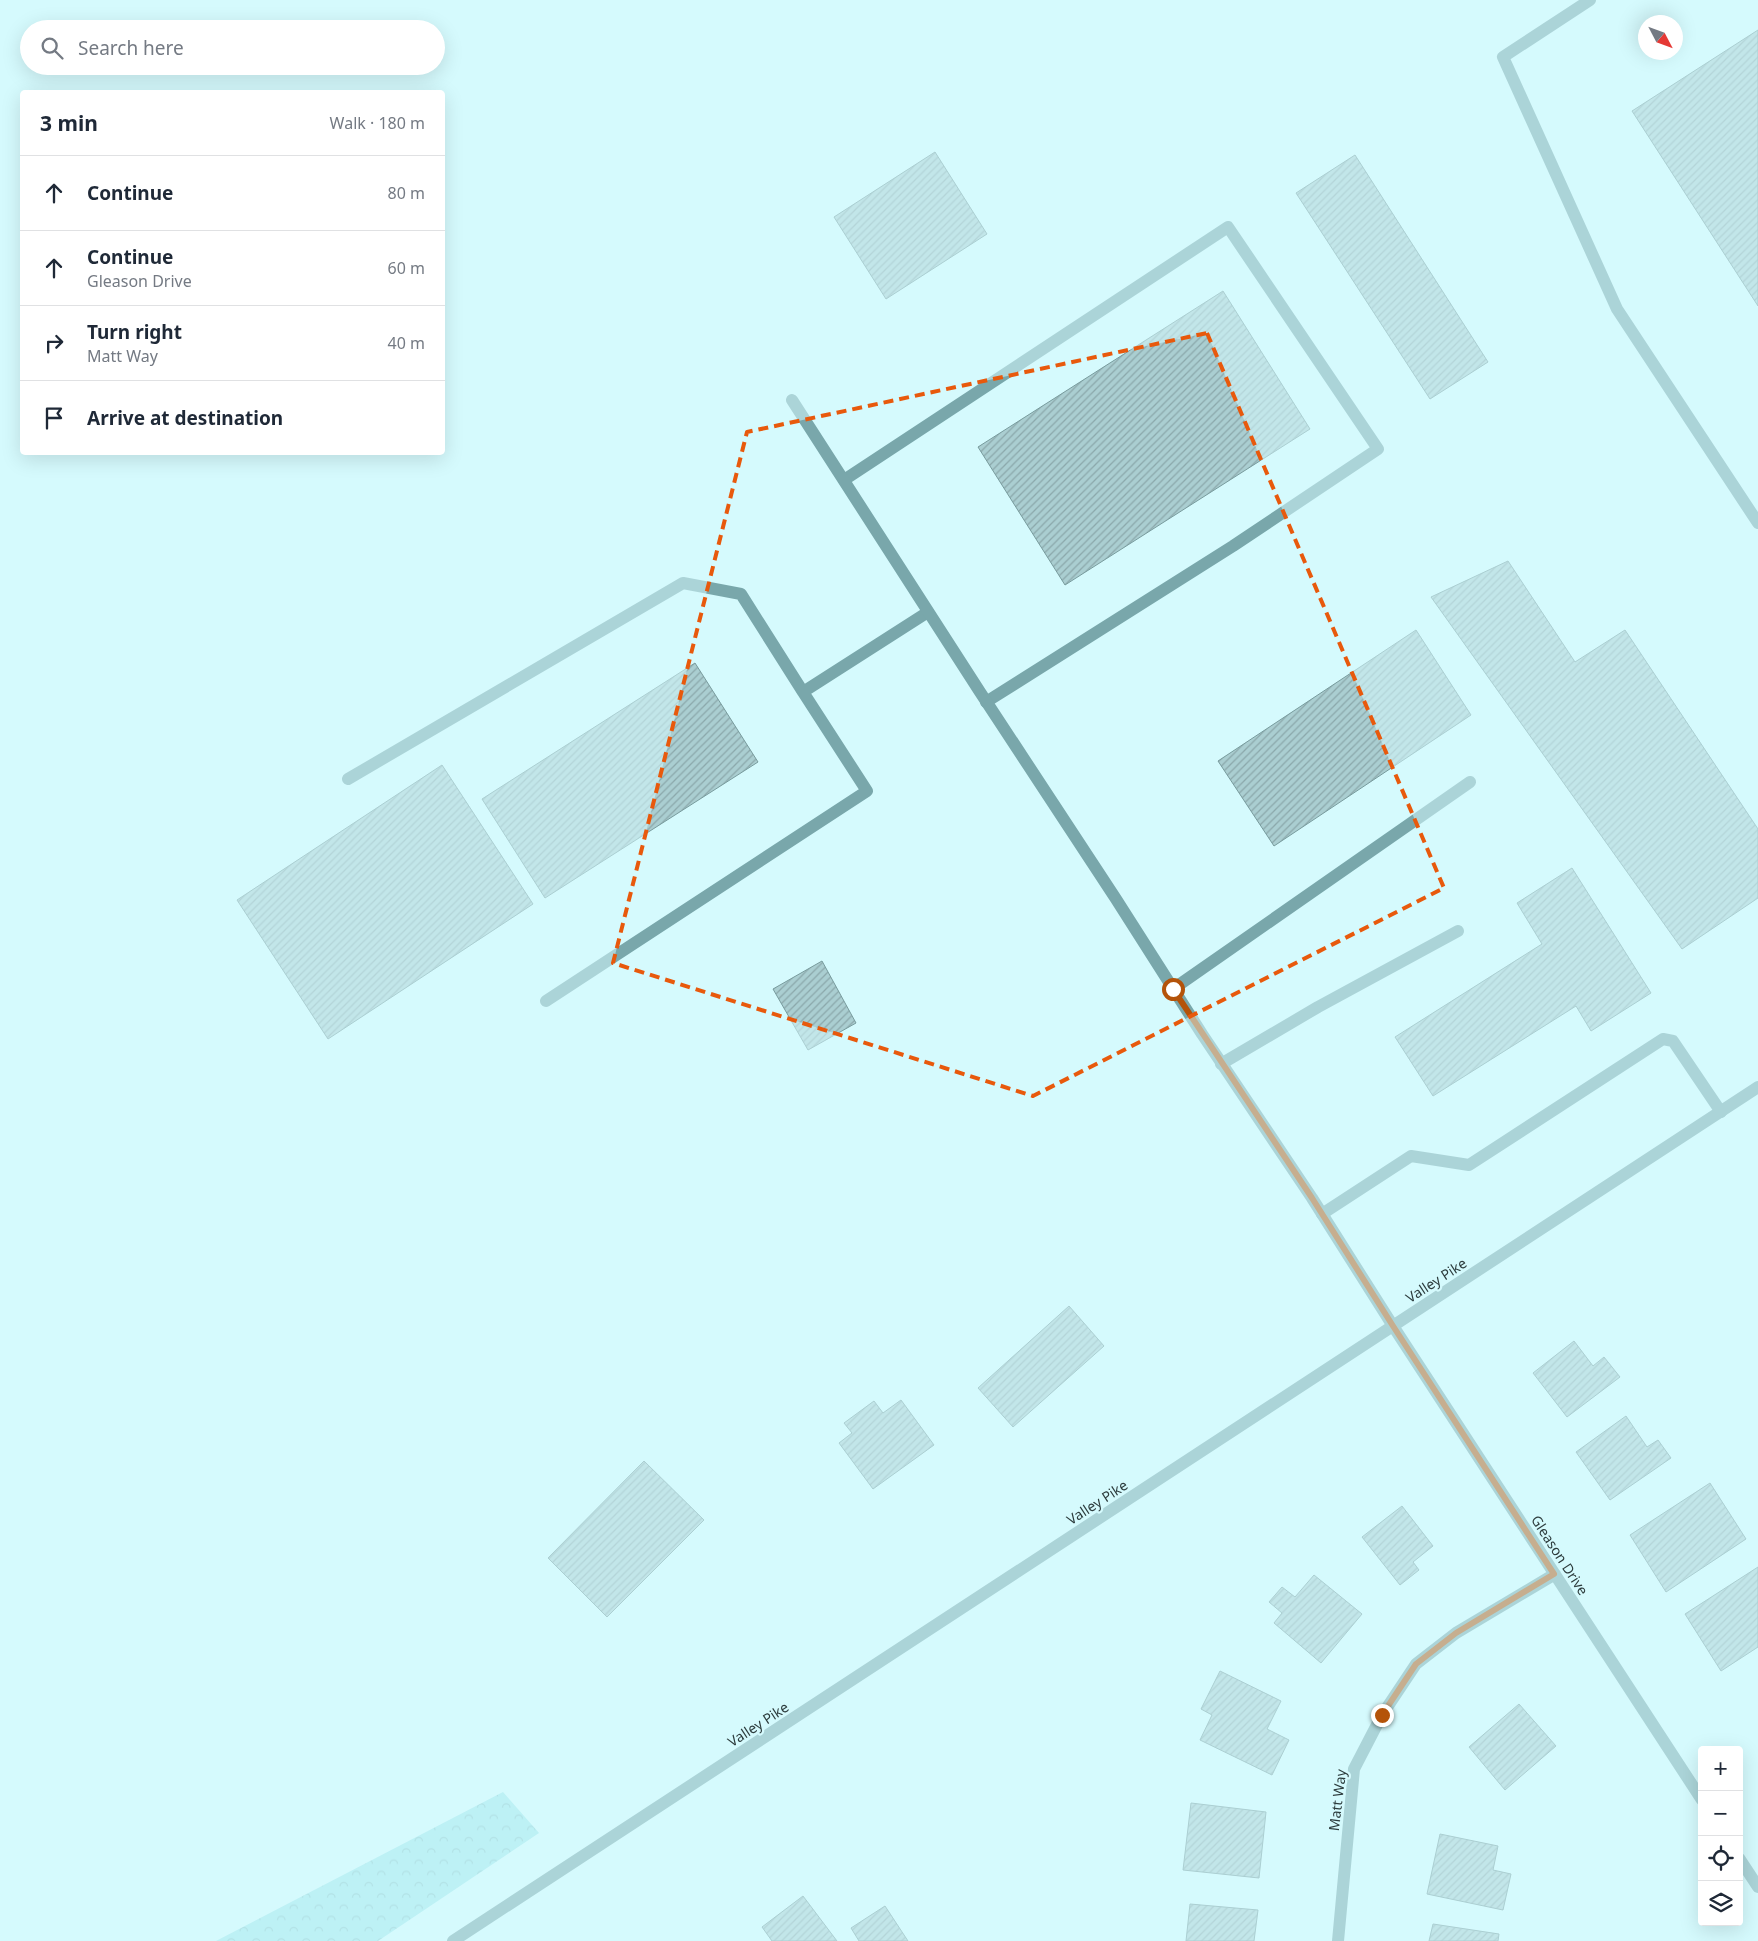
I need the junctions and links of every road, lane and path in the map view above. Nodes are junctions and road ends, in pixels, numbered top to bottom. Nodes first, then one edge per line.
1 (1590, 0) edge
2 (792, 400) dead end
3 (844, 480) junction
4 (1758, 523) edge
5 (928, 612) junction
6 (803, 692) junction
7 (986, 702) junction
8 (348, 779) dead end
9 (1470, 782) dead end
10 (1458, 931) dead end
11 (1173, 989) junction
12 (546, 1001) dead end
13 (1221, 1064) junction
14 (1758, 1087) edge
15 (1721, 1112) junction
16 (1322, 1214) junction
17 (1393, 1326) junction
18 (1554, 1574) junction
19 (1698, 1794) edge
20 (1743, 1864) edge
21 (1758, 1887) edge
22 (453, 1941) edge
23 (1338, 1941) edge

1 - 4 street
2 - 3 street, Gleason Drive
3 - 5 street, Gleason Drive
3 - 7 street
5 - 6 street
5 - 7 street, Gleason Drive
6 - 8 street
6 - 12 street
7 - 11 street, Gleason Drive
9 - 11 street
10 - 13 street
11 - 13 street, Gleason Drive
13 - 16 street, Gleason Drive
14 - 15 street, Valley Pike
15 - 16 street
15 - 17 street, Valley Pike
16 - 17 street, Gleason Drive
17 - 18 street, Gleason Drive
17 - 22 street, Valley Pike
18 - 19 street, Gleason Drive
18 - 23 street, Matt Way
20 - 21 street

